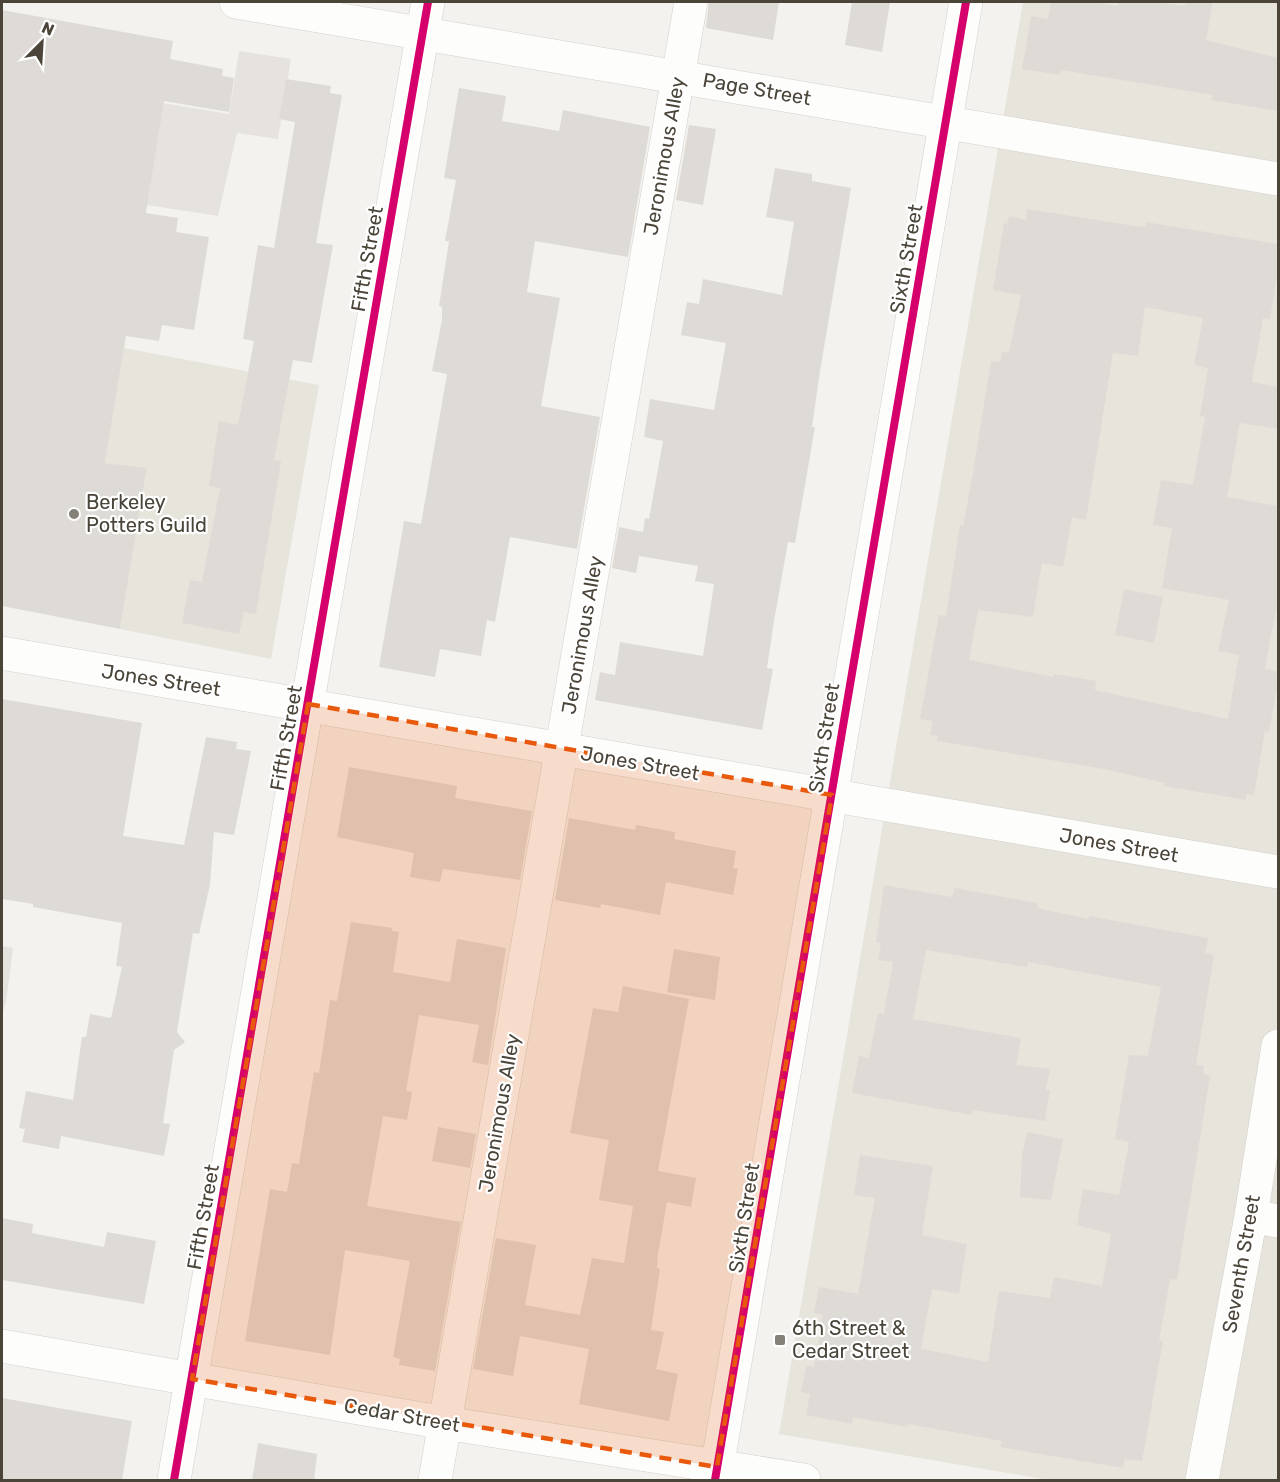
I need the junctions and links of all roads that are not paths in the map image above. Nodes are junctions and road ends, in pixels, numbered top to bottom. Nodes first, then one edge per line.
1 (236, 2) edge
2 (691, 2) edge
3 (966, 2) edge
4 (426, 17) edge
5 (678, 75) junction
6 (946, 122) junction
7 (1278, 179) edge
8 (2, 653) edge
9 (308, 704) junction
10 (562, 749) junction
11 (832, 795) junction
12 (1278, 872) edge
13 (1278, 1047) edge
14 (1265, 1218) edge
15 (2, 1346) edge
16 (192, 1379) junction
17 (445, 1423) junction
18 (716, 1474) edge
19 (174, 1480) edge
20 (435, 1480) edge
21 (804, 1480) edge
22 (1202, 1480) edge

1 - 4 street, Page Street
2 - 5 street, Jeronimous Alley
3 - 6 street, Sixth Street
4 - 5 street, Page Street
4 - 9 street, Fifth Street
5 - 6 street, Page Street
5 - 10 street, Jeronimous Alley
6 - 7 street, Page Street
6 - 11 street, Sixth Street
8 - 9 street, Jones Street
9 - 10 street, Jones Street
9 - 16 street, Fifth Street
10 - 11 street, Jones Street
10 - 17 street, Jeronimous Alley
11 - 12 street, Jones Street
11 - 18 street, Sixth Street
13 - 14 street, Seventh Street
14 - 22 street, Seventh Street
15 - 16 street, Cedar Street
16 - 17 street, Cedar Street
16 - 19 street, Fifth Street
17 - 18 street, Cedar Street
17 - 20 street, Jeronimous Alley
18 - 21 street, Cedar Street

